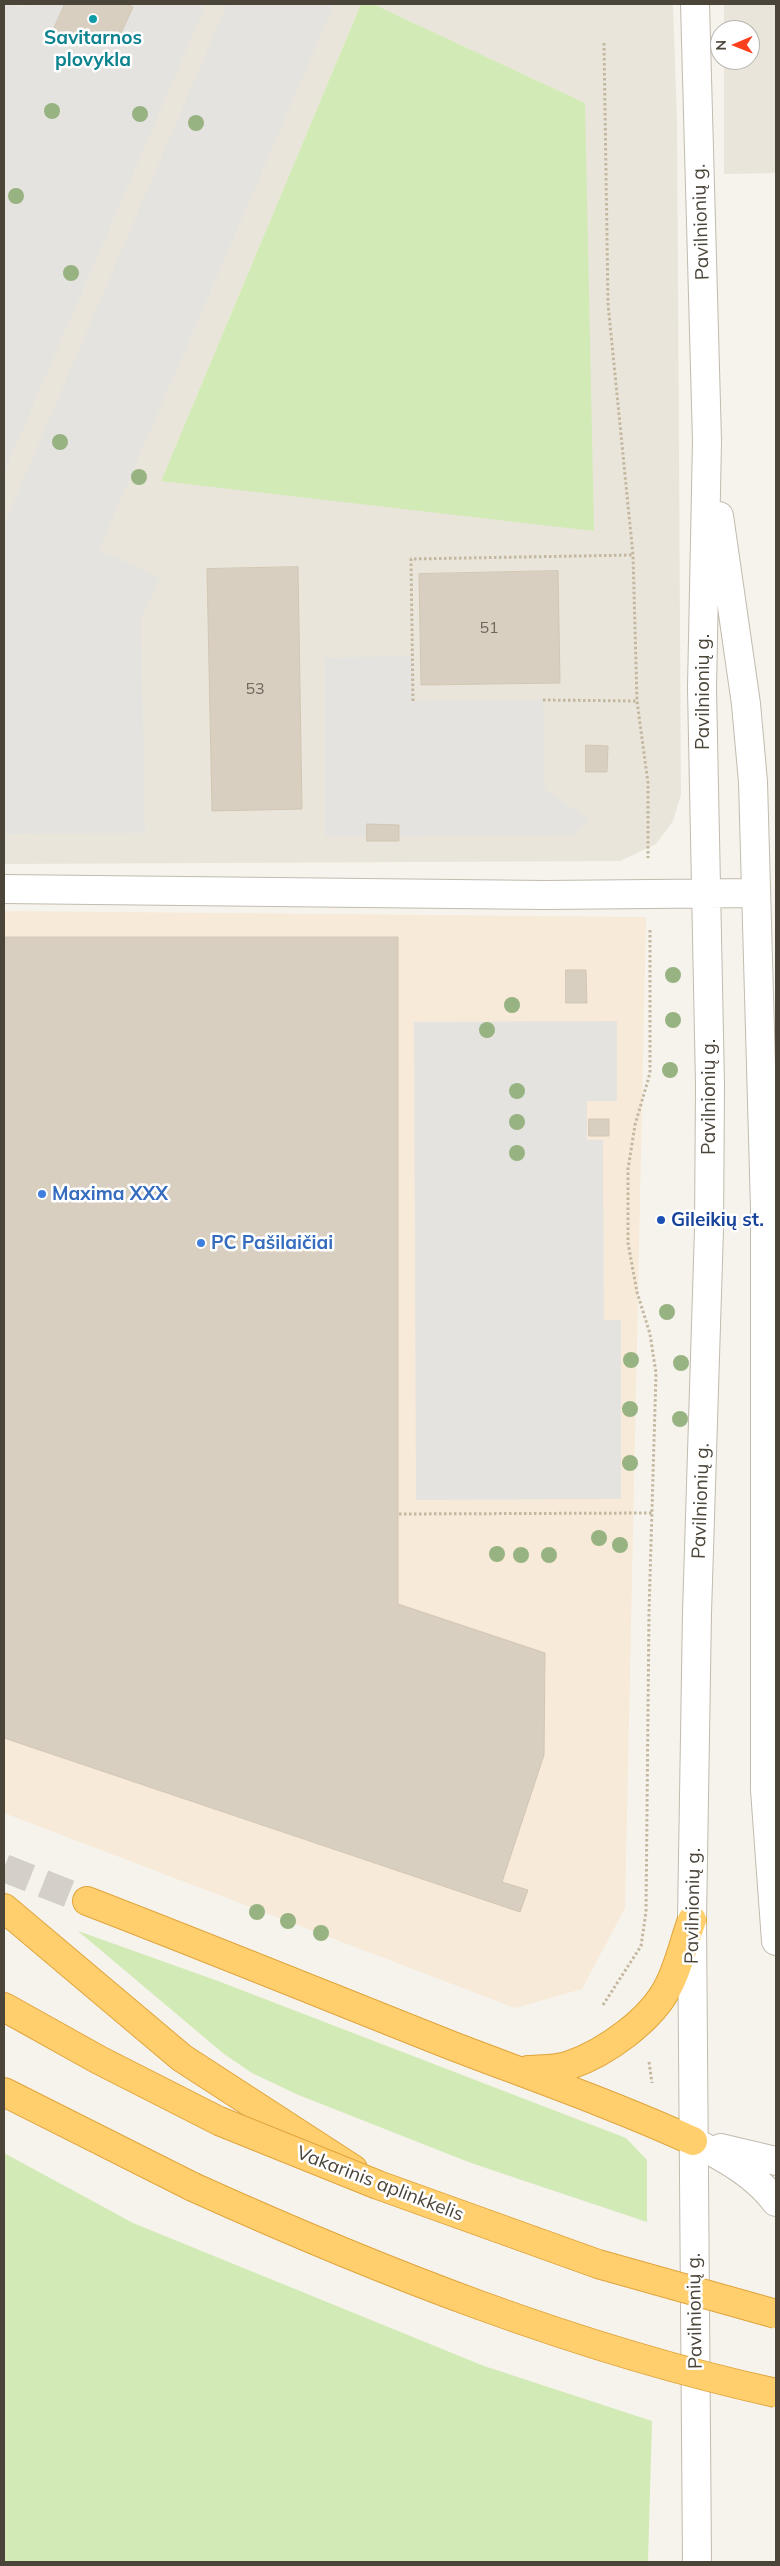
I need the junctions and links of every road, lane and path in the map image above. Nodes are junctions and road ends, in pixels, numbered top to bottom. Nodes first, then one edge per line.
1 (695, 4) edge
2 (604, 44) dead end
3 (707, 441) junction
4 (633, 555) junction
5 (543, 700) dead end
6 (413, 701) dead end
7 (637, 701) junction
8 (4, 889) edge
9 (706, 893) junction
10 (756, 893) junction
11 (648, 895) junction
12 (653, 1513) junction
13 (399, 1514) dead end
14 (87, 1901) tunnel mouth
15 (4, 1908) edge
16 (692, 1920) junction
17 (776, 1941) edge
18 (4, 2007) edge
19 (618, 2040) junction
20 (521, 2070) junction
21 (4, 2092) edge
22 (693, 2141) junction
23 (776, 2161) edge
24 (378, 2185) junction
25 (776, 2202) edge
26 (776, 2314) edge
27 (776, 2393) edge
28 (697, 2562) edge

1 - 3 street, Pavilnionių g.
2 - 4 path
3 - 9 street, Pavilnionių g.
3 - 10 street, Pavilnionių g.
4 - 6 path
4 - 7 path
5 - 7 path
7 - 11 path
8 - 11 street
9 - 10 street
9 - 11 street
9 - 16 street, Pavilnionių g.
10 - 17 street, Pavilnionių g.
11 - 12 path
12 - 13 path
12 - 19 path
14 - 20 highway
15 - 24 highway, bridge
16 - 19 highway
16 - 22 street, Pavilnionių g.
18 - 24 highway, Vakarinis aplinkkelis, bridge
19 - 20 highway
20 - 22 highway
21 - 27 highway, bridge
22 - 23 street
22 - 25 street
22 - 28 street, Pavilnionių g.
24 - 26 highway, Vakarinis aplinkkelis, bridge

